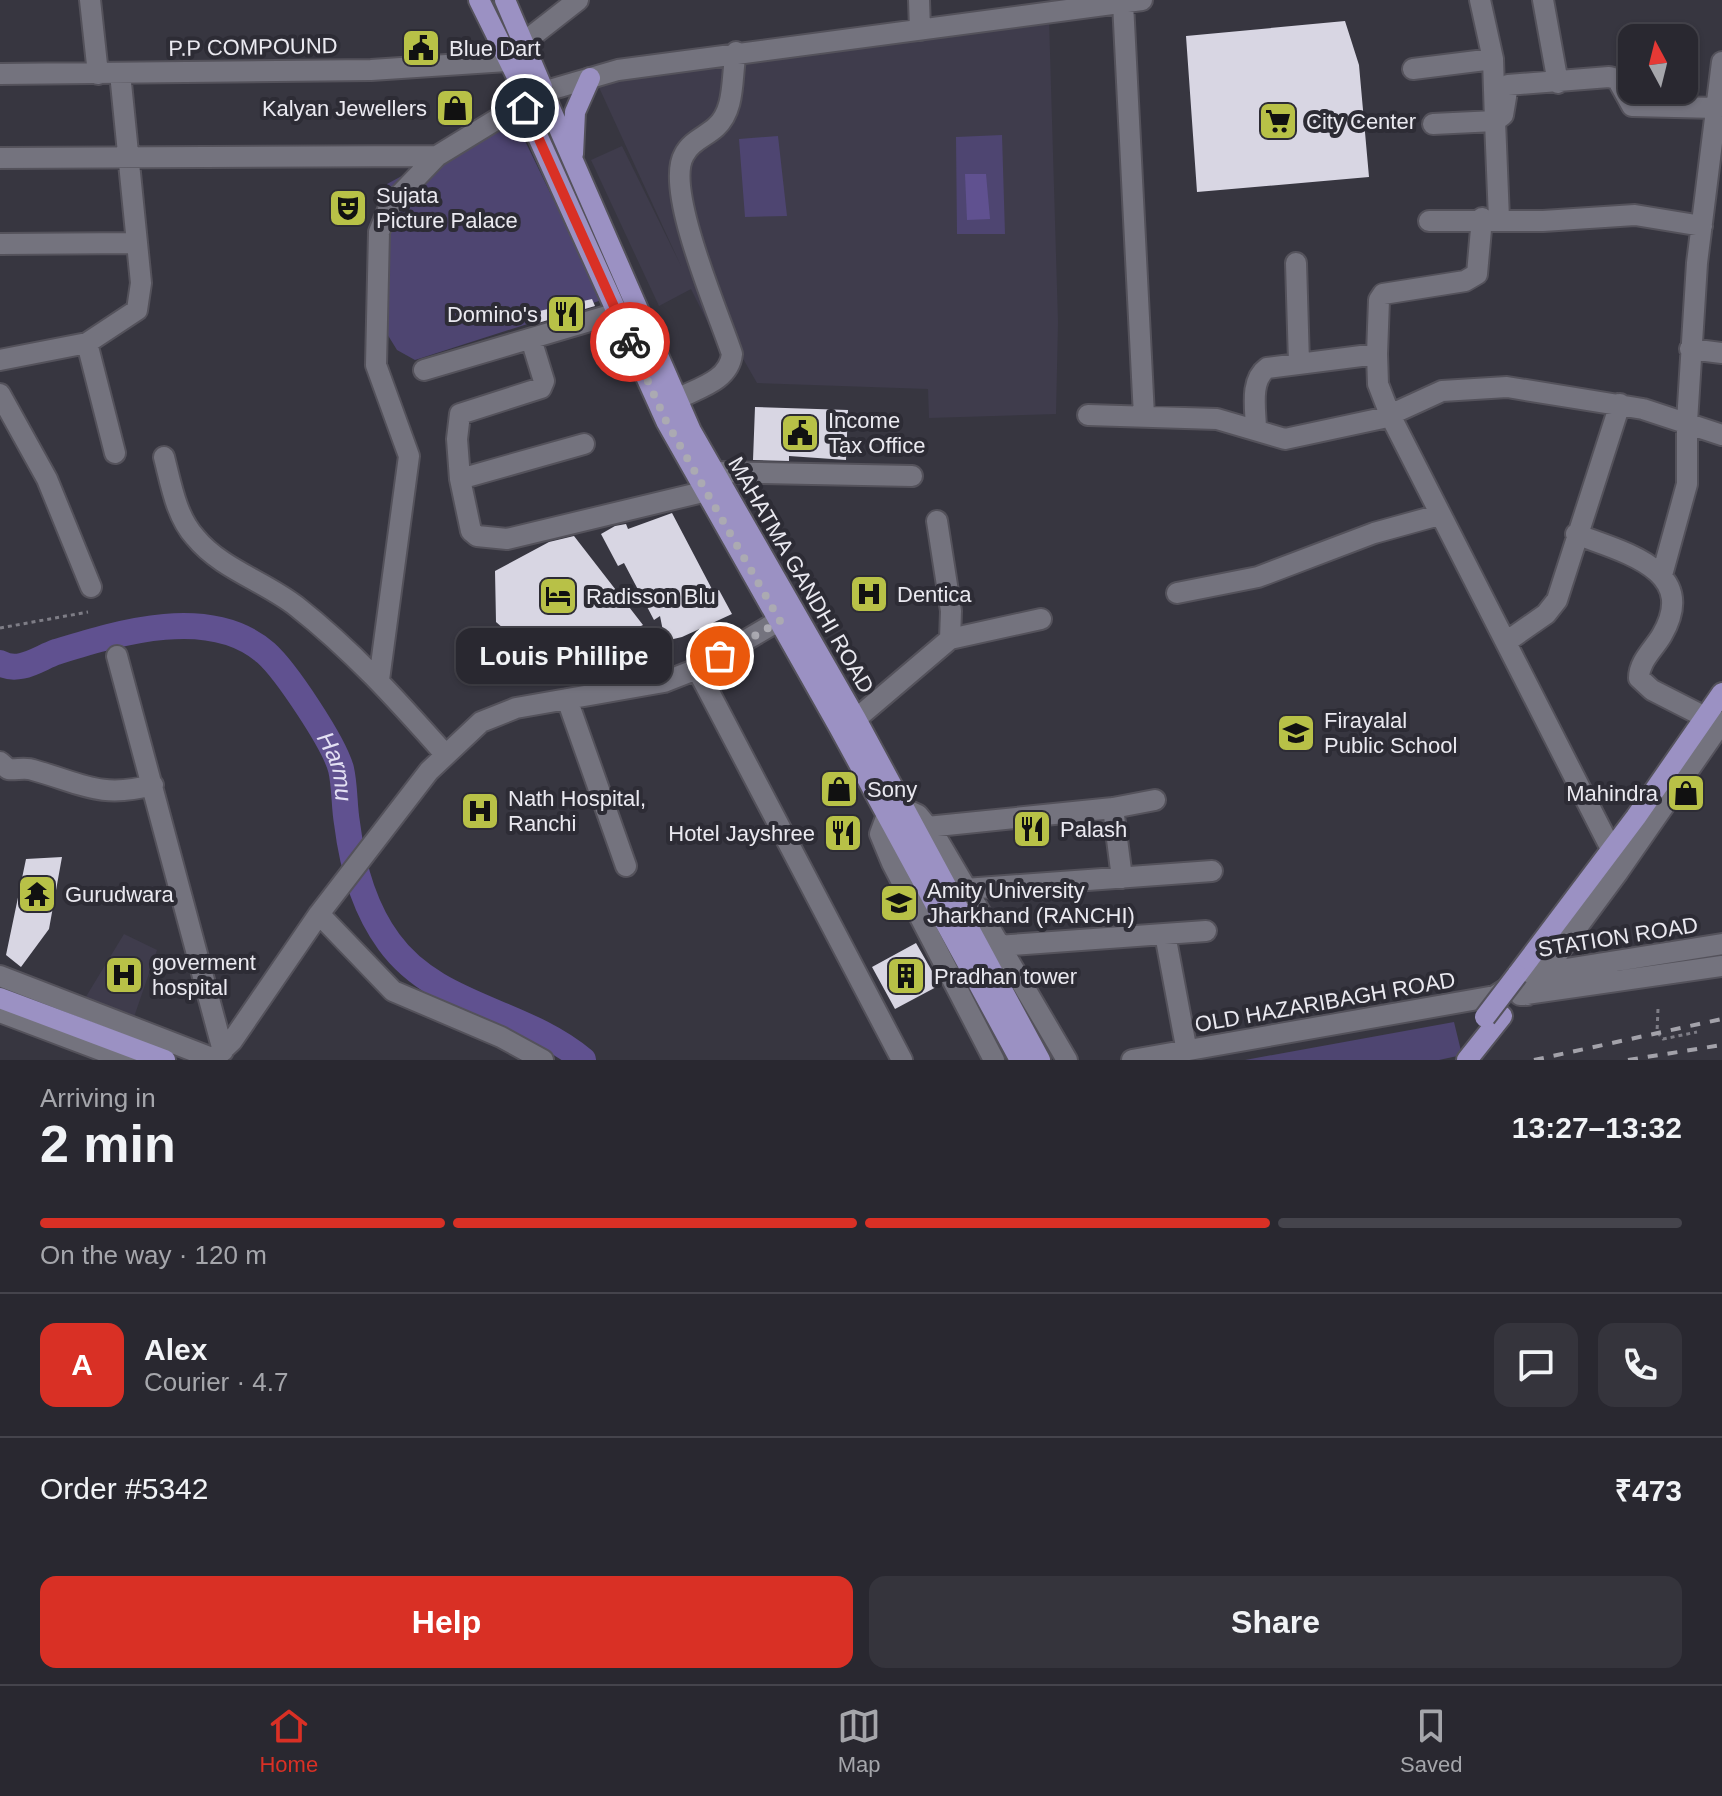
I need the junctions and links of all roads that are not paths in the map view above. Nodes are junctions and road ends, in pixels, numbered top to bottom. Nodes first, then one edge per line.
1 (90, 0) edge
2 (479, 0) edge
3 (505, 0) edge
4 (578, 0) edge
5 (919, 0) edge
6 (1480, 0) edge
7 (1543, 0) edge
8 (1133, 2) edge
9 (920, 30) junction
10 (523, 43) junction
11 (735, 53) junction
12 (1493, 59) junction
13 (507, 61) junction
14 (1722, 62) edge
15 (1413, 69) dead end
16 (1722, 71) edge
17 (120, 73) junction
18 (0, 74) edge
19 (98, 74) junction
20 (590, 78) junction
21 (1558, 83) junction
22 (534, 97) junction
23 (1717, 108) junction
24 (1495, 121) junction
25 (1433, 124) dead end
26 (129, 156) junction
27 (437, 156) junction
28 (0, 158) edge
29 (573, 163) junction
30 (1491, 219) junction
31 (1429, 221) dead end
32 (1702, 226) junction
33 (137, 243) junction
34 (0, 244) edge
35 (1296, 263) dead end
36 (617, 313) junction
37 (531, 339) junction
38 (87, 343) junction
39 (1690, 349) junction
40 (1722, 353) edge
41 (1377, 354) junction
42 (0, 360) edge
43 (1299, 363) junction
44 (424, 370) dead end
45 (0, 394) edge
46 (677, 399) junction
47 (1620, 404) junction
48 (1088, 415) dead end
49 (1390, 415) junction
50 (1144, 416) junction
51 (1687, 422) junction
52 (1256, 430) junction
53 (1722, 435) edge
54 (584, 444) dead end
55 (115, 453) dead end
56 (164, 457) dead end
57 (912, 476) dead end
58 (460, 479) junction
59 (710, 481) junction
60 (1439, 515) junction
61 (937, 521) dead end
62 (1576, 534) junction
63 (1662, 575) junction
64 (91, 587) dead end
65 (1177, 593) dead end
66 (787, 616) junction
67 (1041, 619) dead end
68 (950, 639) junction
69 (1506, 642) junction
70 (117, 656) dead end
71 (697, 669) junction
72 (379, 680) junction
73 (1722, 681) edge
74 (1722, 693) edge
75 (567, 699) junction
76 (1722, 712) edge
77 (1699, 714) junction
78 (856, 719) junction
79 (1722, 722) edge
80 (1716, 748) edge
81 (444, 753) junction
82 (0, 762) edge
83 (153, 785) junction
84 (1155, 800) dead end
85 (1113, 808) junction
86 (896, 812) junction
87 (927, 827) junction
88 (1608, 843) junction
89 (626, 866) dead end
90 (1212, 871) dead end
91 (1122, 878) junction
92 (946, 888) junction
93 (319, 914) junction
94 (1206, 931) dead end
95 (1165, 934) junction
96 (1722, 944) edge
97 (997, 946) junction
98 (1722, 966) edge
99 (0, 976) edge
100 (1529, 979) junction
101 (1495, 996) junction
102 (0, 998) edge
103 (0, 1012) edge
104 (1493, 1016) junction
105 (1187, 1052) junction
106 (217, 1057) edge
107 (127, 1060) edge
108 (165, 1060) edge
109 (543, 1060) edge
110 (902, 1060) edge
111 (994, 1060) edge
112 (1020, 1060) edge
113 (1040, 1060) edge
114 (1067, 1060) edge
115 (1132, 1060) edge
116 (1450, 1060) edge
117 (1467, 1060) edge

1 - 19 street
2 - 13 main road, MAHATMA GANDHI ROAD
3 - 10 main road, MAHATMA GANDHI ROAD
4 - 10 street
5 - 9 street
6 - 12 street
7 - 21 street
8 - 9 street
8 - 50 street
9 - 11 street
10 - 22 main road, MAHATMA GANDHI ROAD
11 - 20 street
11 - 46 street
12 - 15 street
12 - 24 street
13 - 17 street, P.P COMPOUND
13 - 22 main road, MAHATMA GANDHI ROAD
14 - 16 street
16 - 23 street
17 - 19 street, P.P COMPOUND
17 - 26 street
18 - 19 street, P.P COMPOUND
20 - 22 street
20 - 29 main road
21 - 23 street
21 - 24 street
22 - 27 street
22 - 29 main road, MAHATMA GANDHI ROAD
22 - 36 main road, MAHATMA GANDHI ROAD
23 - 32 street
24 - 25 street
24 - 30 street
26 - 27 street
26 - 28 street
26 - 33 street
27 - 72 street
29 - 46 main road, MAHATMA GANDHI ROAD
30 - 31 street
30 - 32 street
30 - 41 street
32 - 39 street
33 - 34 street
33 - 38 street
35 - 43 street
36 - 37 street
36 - 59 main road, MAHATMA GANDHI ROAD
37 - 44 street
37 - 58 street
38 - 42 street
38 - 55 street
39 - 40 street
39 - 51 street
41 - 43 street
41 - 49 street
43 - 52 street
45 - 64 street
46 - 59 main road, MAHATMA GANDHI ROAD
47 - 49 street
47 - 51 street
47 - 62 street
48 - 50 street
49 - 52 street
49 - 60 street
50 - 52 street
51 - 53 street
51 - 63 street
54 - 58 street
56 - 72 street
57 - 59 street
58 - 59 street
59 - 66 main road, MAHATMA GANDHI ROAD
60 - 65 street
60 - 69 street
61 - 68 street
62 - 63 street
62 - 69 street
63 - 77 street
66 - 71 street
66 - 78 main road, MAHATMA GANDHI ROAD
66 - 86 main road, MAHATMA GANDHI ROAD
67 - 68 street
68 - 78 street
69 - 88 street
70 - 83 street
71 - 75 street
71 - 110 street
72 - 81 street
73 - 77 street
74 - 100 main road
75 - 81 street
75 - 89 street
76 - 100 main road
77 - 88 street
78 - 86 main road, MAHATMA GANDHI ROAD
79 - 80 street
80 - 100 street
81 - 93 street
82 - 83 street
83 - 106 street
84 - 85 street
85 - 87 street
85 - 91 street
86 - 87 street
86 - 92 main road, MAHATMA GANDHI ROAD
86 - 111 street
87 - 92 street
88 - 101 street
90 - 91 street
91 - 92 street
92 - 97 street
92 - 112 main road, MAHATMA GANDHI ROAD
92 - 113 main road, MAHATMA GANDHI ROAD
93 - 106 street
93 - 109 street
94 - 95 street
95 - 97 street
95 - 105 street
96 - 100 street, STATION ROAD
97 - 114 street
98 - 100 street
99 - 106 street
100 - 101 street, OLD HAZARIBAGH ROAD
100 - 104 main road
101 - 105 street, OLD HAZARIBAGH ROAD
102 - 108 main road
103 - 107 street
104 - 116 main road
104 - 117 main road
105 - 115 street, OLD HAZARIBAGH ROAD

